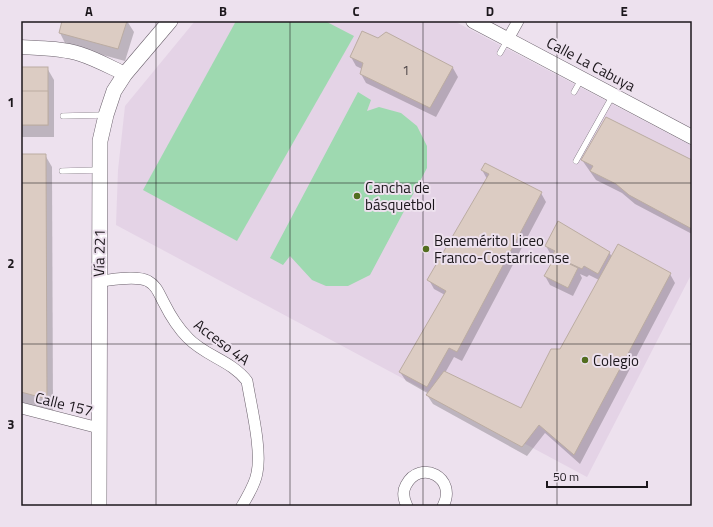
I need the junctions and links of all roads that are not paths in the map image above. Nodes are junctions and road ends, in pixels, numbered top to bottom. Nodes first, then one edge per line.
1 (170, 21) edge
2 (473, 21) edge
3 (518, 21) edge
4 (508, 39) junction
5 (21, 47) edge
6 (500, 53) dead end
7 (125, 74) junction
8 (582, 78) junction
9 (574, 92) dead end
10 (613, 95) junction
11 (106, 115) junction
12 (63, 116) dead end
13 (692, 137) edge
14 (576, 161) dead end
15 (100, 170) junction
16 (62, 171) dead end
17 (99, 281) junction
18 (21, 408) edge
19 (99, 428) junction
20 (99, 506) edge
21 (242, 506) edge
22 (407, 506) edge
23 (443, 506) edge

1 - 7 main road, Vía 221
2 - 4 street, Calle La Cabuya
3 - 4 street
4 - 6 lane
4 - 8 street, Calle La Cabuya
5 - 7 street
7 - 11 main road, Vía 221
8 - 9 lane
8 - 10 street, Calle La Cabuya
10 - 13 street, Calle La Cabuya
10 - 14 lane
11 - 12 lane
11 - 15 main road, Vía 221
15 - 16 lane
15 - 17 main road, Vía 221
17 - 19 main road, Vía 221
17 - 21 street, Acceso 4A
18 - 19 street, Calle 157
19 - 20 main road, Vía 221
22 - 23 street

